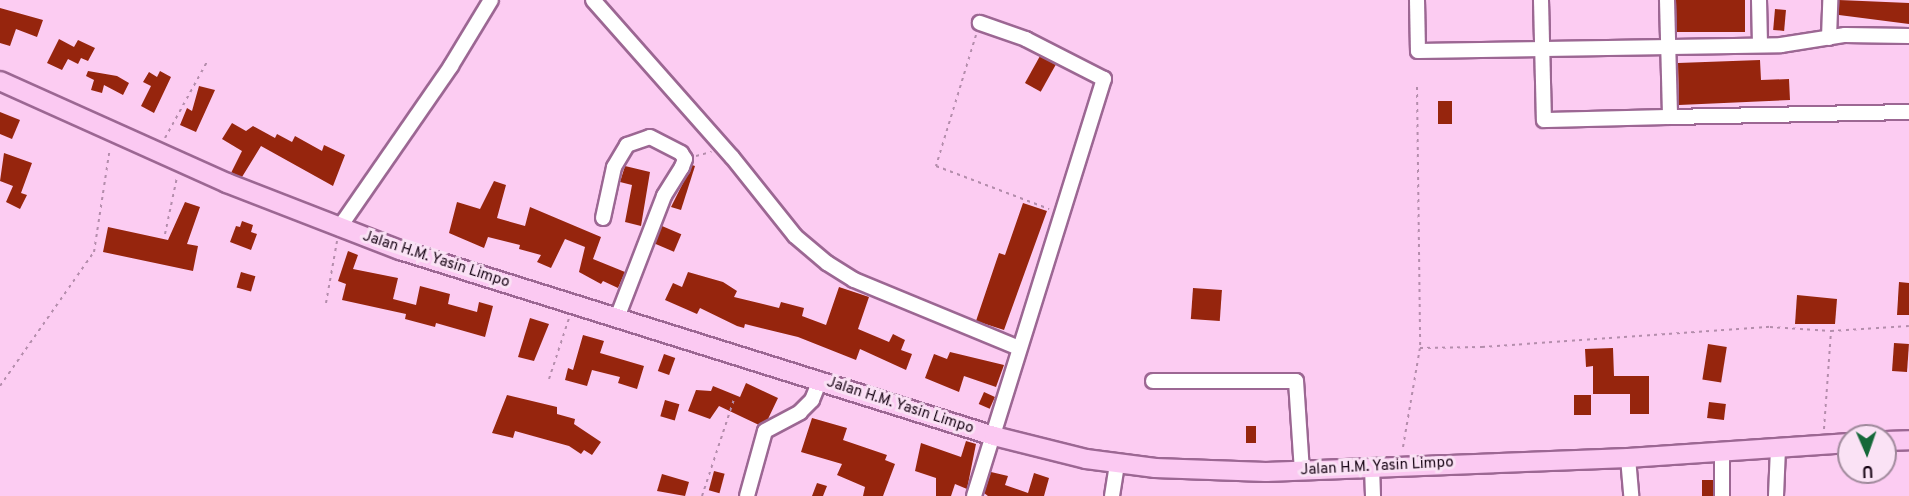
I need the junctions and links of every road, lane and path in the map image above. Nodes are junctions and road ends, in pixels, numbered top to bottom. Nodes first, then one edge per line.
1 (491, 0) edge
2 (592, 0) edge
3 (1417, 0) edge
4 (1541, 0) edge
5 (1667, 0) edge
6 (1759, 0) edge
7 (1830, 0) edge
8 (980, 23) joint
9 (1909, 36) edge
10 (1829, 38) junction
11 (1760, 44) junction
12 (1668, 46) junction
13 (1542, 49) junction
14 (208, 60) dead end
15 (0, 81) edge
16 (1417, 87) dead end
17 (1909, 112) edge
18 (1670, 117) junction
19 (110, 130) junction
20 (158, 151) junction
21 (732, 157) junction
22 (685, 159) junction
23 (178, 162) junction
24 (1060, 213) junction
25 (603, 218) dead end
26 (339, 228) junction
27 (165, 234) dead end
28 (326, 303) dead end
29 (574, 304) junction
30 (617, 318) junction
31 (1909, 326) edge
32 (1831, 331) junction
33 (1019, 348) junction
34 (1420, 348) junction
35 (549, 379) dead end
36 (820, 380) junction
37 (1153, 381) dead end
38 (0, 386) edge
39 (734, 399) dead end
40 (994, 436) junction
41 (1837, 443) edge
42 (1823, 444) junction
43 (1403, 447) dead end
44 (1778, 448) junction
45 (1722, 451) junction
46 (1628, 458) junction
47 (1117, 464) junction
48 (1372, 467) junction
49 (1302, 471) junction
50 (702, 496) edge
51 (747, 496) edge
52 (974, 496) edge
53 (1112, 496) edge
54 (1373, 496) edge
55 (1631, 496) edge
56 (1722, 496) edge
57 (1776, 496) edge

1 - 26 street
2 - 21 street
3 - 13 street
4 - 13 street
5 - 12 street
6 - 11 street
7 - 10 street
8 - 24 street
8 - 24 path
9 - 10 street
10 - 11 street
11 - 12 street
12 - 13 street
12 - 18 street
13 - 18 street
14 - 20 path
15 - 19 main road, Jalan H.M. Yasin Limpo
16 - 34 path
17 - 18 street
19 - 20 main road, Jalan H.M. Yasin Limpo
19 - 38 path
20 - 23 main road, Jalan H.M. Yasin Limpo
21 - 22 path
21 - 33 street
22 - 25 street
22 - 30 street
23 - 26 main road, Jalan H.M. Yasin Limpo
23 - 27 path
24 - 33 street
26 - 28 path
26 - 29 main road, Jalan H.M. Yasin Limpo
29 - 30 main road, Jalan H.M. Yasin Limpo
29 - 35 path
30 - 36 main road, Jalan H.M. Yasin Limpo
31 - 32 path
32 - 34 path
32 - 42 path
33 - 40 street
34 - 43 path
36 - 40 main road, Jalan H.M. Yasin Limpo
36 - 51 street
37 - 49 street
39 - 50 path
40 - 47 main road, Jalan H.M. Yasin Limpo
40 - 52 street
41 - 42 main road, Jalan H.M. Yasin Limpo
42 - 44 main road, Jalan H.M. Yasin Limpo
44 - 45 main road, Jalan H.M. Yasin Limpo
44 - 57 street
45 - 46 main road, Jalan H.M. Yasin Limpo
45 - 56 street
46 - 48 main road, Jalan H.M. Yasin Limpo
46 - 55 street
47 - 49 main road, Jalan H.M. Yasin Limpo
47 - 53 street
48 - 49 main road, Jalan H.M. Yasin Limpo
48 - 54 street

